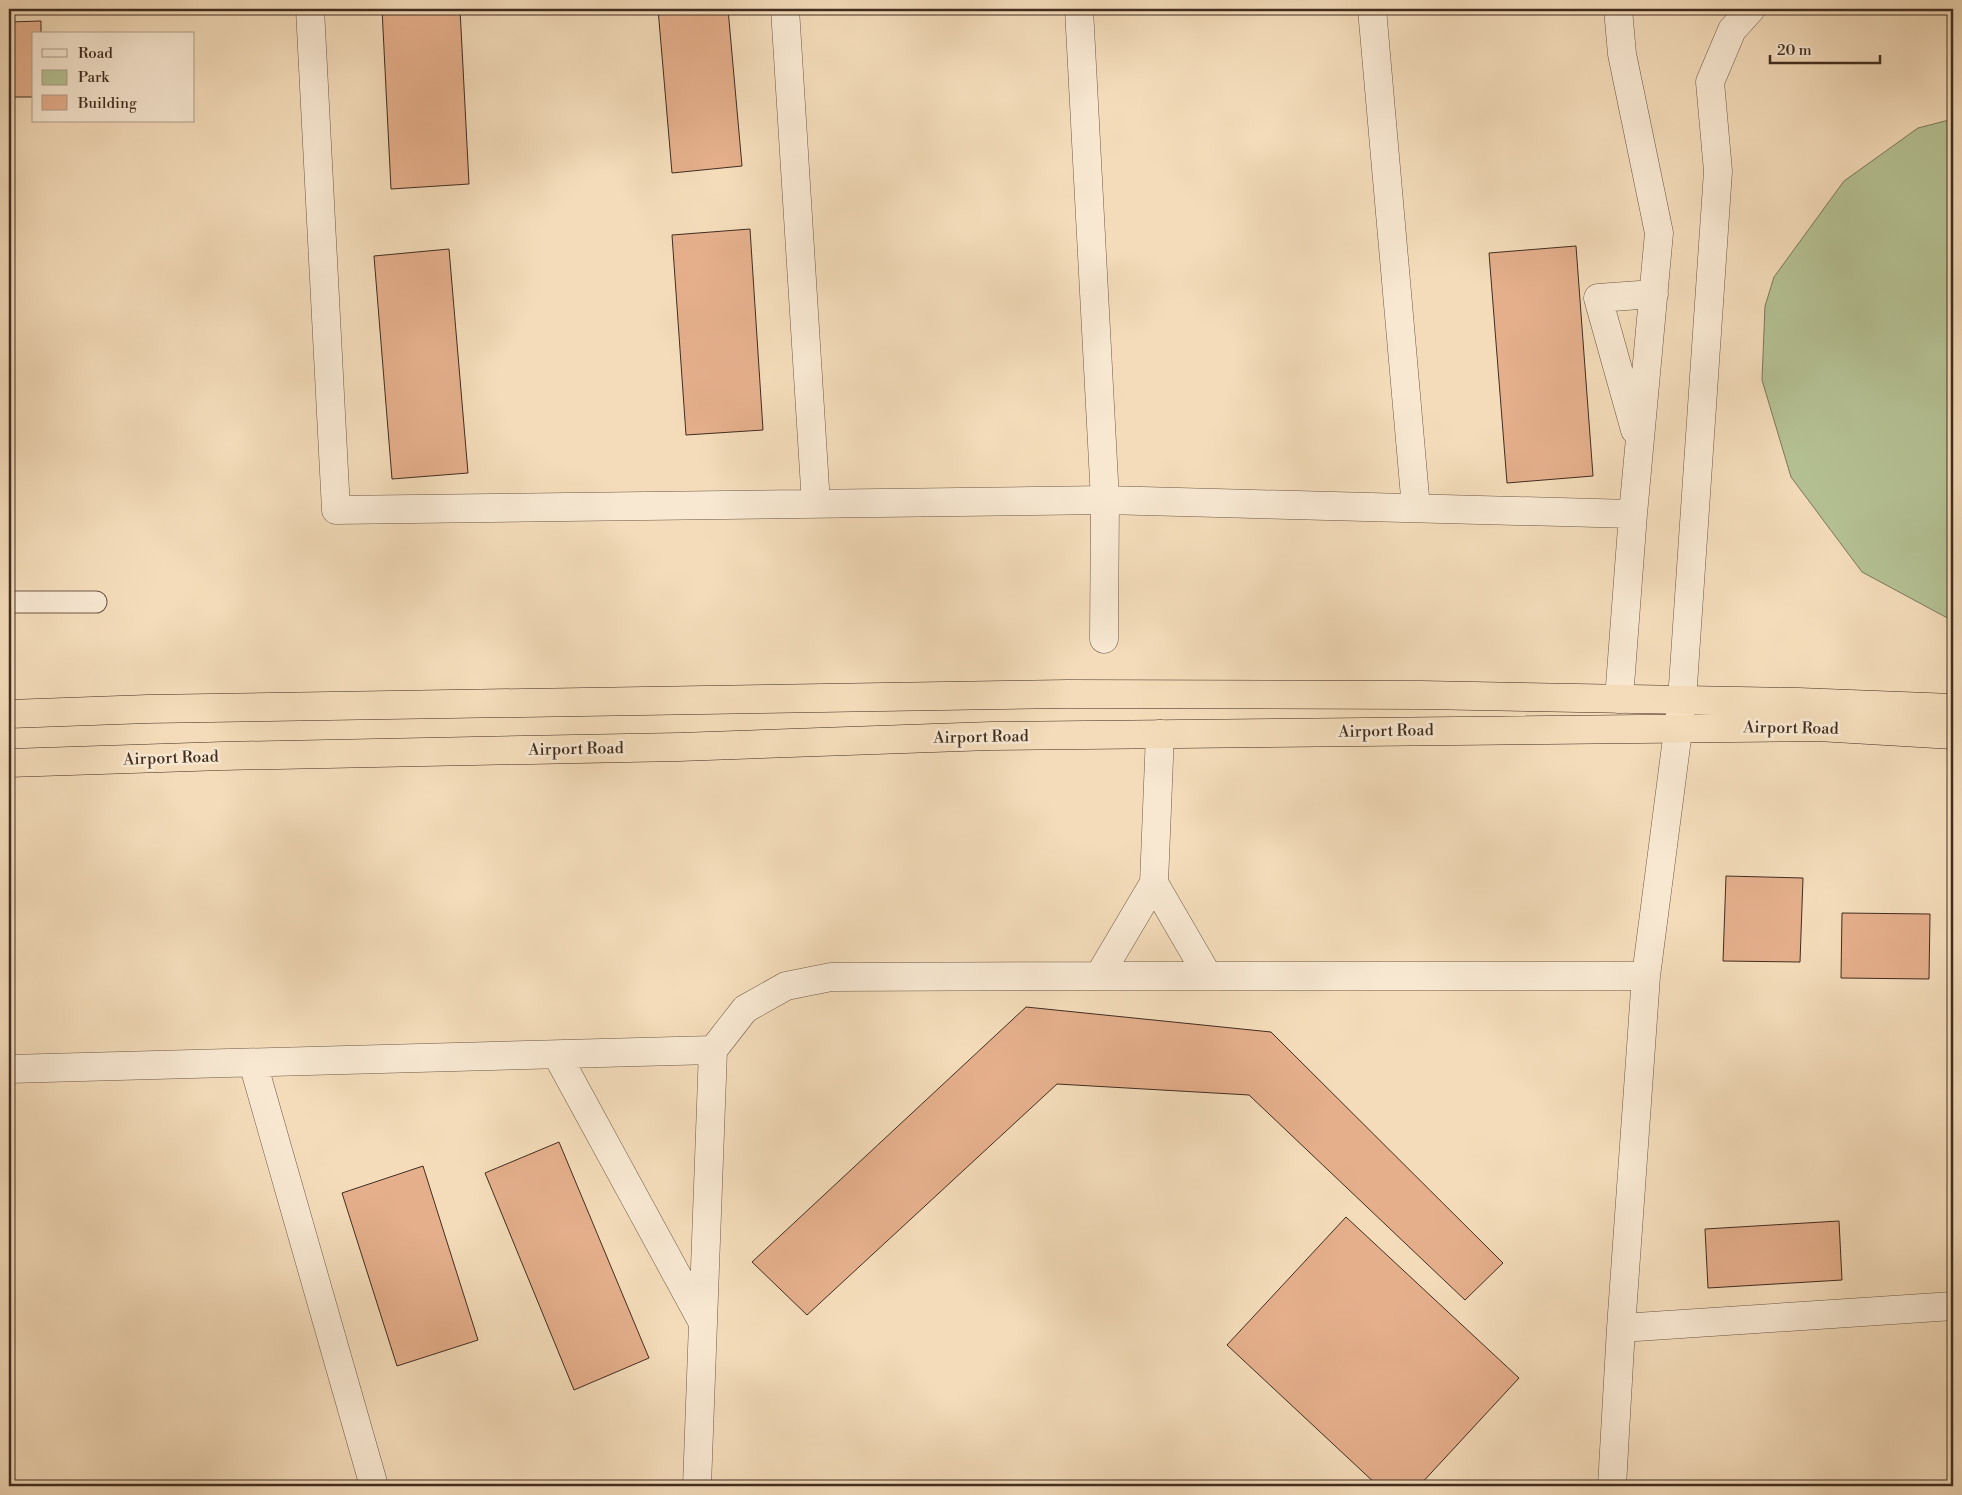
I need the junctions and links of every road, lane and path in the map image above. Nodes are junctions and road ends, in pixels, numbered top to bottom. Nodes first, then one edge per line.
1 (310, 9) edge
2 (785, 9) edge
3 (1079, 9) edge
4 (1372, 9) edge
5 (1618, 9) edge
6 (1751, 9) edge
7 (1654, 294) junction
8 (1639, 445) junction
9 (1105, 500) junction
10 (816, 504) junction
11 (1416, 508) junction
12 (1633, 514) junction
13 (9, 602) edge
14 (96, 602) dead end
15 (1104, 639) dead end
16 (1619, 699) junction
17 (1682, 700) junction
18 (1953, 708) edge
19 (9, 714) edge
20 (1678, 728) junction
21 (1160, 734) junction
22 (1953, 735) edge
23 (9, 763) edge
24 (1154, 883) junction
25 (1099, 976) junction
26 (1208, 976) junction
27 (1646, 976) junction
28 (713, 1050) junction
29 (557, 1054) junction
30 (253, 1063) junction
31 (9, 1069) edge
32 (1953, 1306) edge
33 (703, 1322) junction
34 (1621, 1328) junction
35 (374, 1486) edge
36 (697, 1486) edge
37 (1612, 1486) edge

1 - 10 street
2 - 10 street
3 - 9 street
4 - 11 street
5 - 7 street
6 - 17 street
7 - 8 street
7 - 8 street
8 - 12 street
9 - 10 street
9 - 11 street
9 - 15 street
11 - 12 street
12 - 16 street
13 - 14 lane
16 - 17 highway, Airport Road
16 - 19 highway, Airport Road
17 - 18 highway, Airport Road
17 - 20 street
20 - 21 highway, Airport Road
20 - 22 highway, Airport Road
20 - 27 street
21 - 23 highway, Airport Road
21 - 24 street
24 - 25 street
24 - 26 street
25 - 26 street
25 - 28 street
26 - 27 street
27 - 34 street
28 - 29 street
28 - 33 street
29 - 30 street
29 - 33 street
30 - 31 street
30 - 35 street
32 - 34 street
33 - 36 street
34 - 37 street

